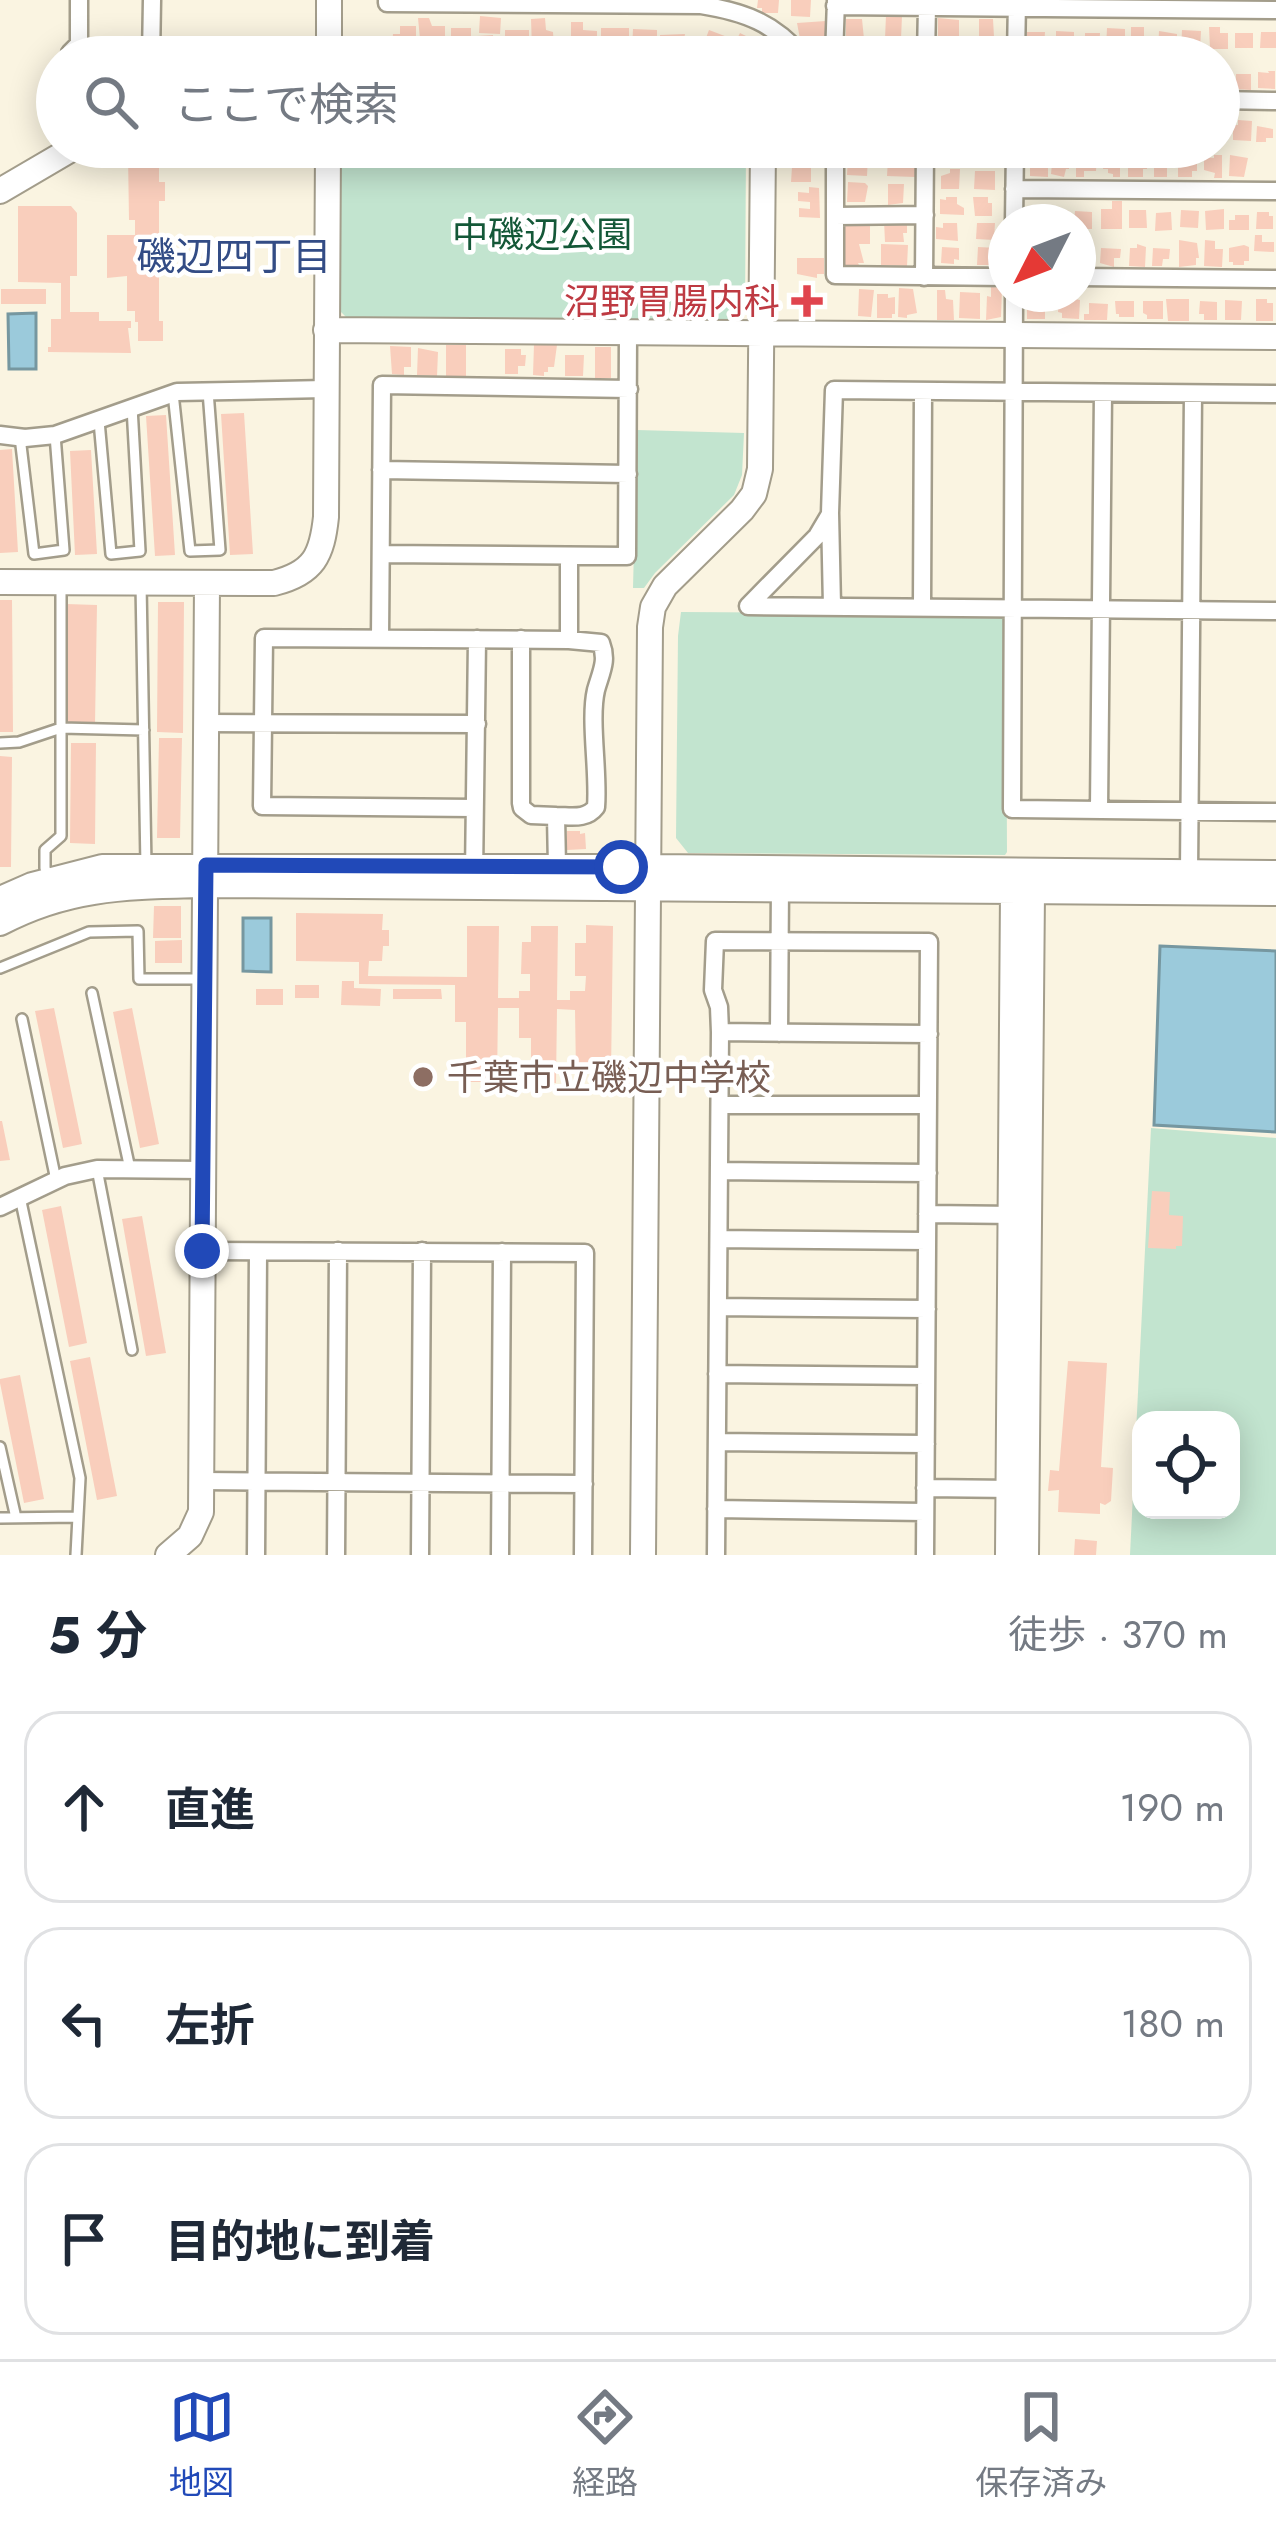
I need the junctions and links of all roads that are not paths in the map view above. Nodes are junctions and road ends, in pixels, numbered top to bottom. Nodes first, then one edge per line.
1 (80, 0) edge
2 (152, 0) edge
3 (329, 0) edge
4 (387, 0) edge
5 (477, 2) edge
6 (565, 3) edge
7 (653, 3) edge
8 (836, 3) edge
9 (1017, 3) edge
10 (744, 6) edge
11 (927, 6) junction
12 (1276, 10) edge
13 (80, 36) edge
14 (151, 36) edge
15 (329, 36) edge
16 (784, 36) edge
17 (835, 36) edge
18 (926, 36) edge
19 (1016, 36) edge
20 (1240, 100) edge
21 (1276, 100) edge
22 (39, 168) edge
23 (328, 168) edge
24 (764, 168) edge
25 (835, 168) edge
26 (925, 168) edge
27 (1014, 168) edge
28 (1014, 189) junction
29 (0, 191) edge
30 (1276, 191) edge
31 (1014, 204) edge
32 (925, 215) junction
33 (835, 216) junction
34 (924, 277) junction
35 (988, 277) edge
36 (1096, 278) edge
37 (1276, 279) edge
38 (1015, 312) edge
39 (326, 330) junction
40 (761, 332) junction
41 (628, 333) junction
42 (1014, 336) junction
43 (1276, 337) edge
44 (325, 389) junction
45 (628, 389) junction
46 (208, 391) junction
47 (923, 392) junction
48 (1012, 392) junction
49 (173, 393) junction
50 (1103, 393) junction
51 (1193, 394) junction
52 (1276, 394) edge
53 (131, 407) junction
54 (99, 419) junction
55 (0, 435) edge
56 (55, 435) junction
57 (20, 437) junction
58 (381, 470) junction
59 (628, 474) junction
60 (830, 513) junction
61 (381, 554) junction
62 (569, 556) junction
63 (0, 582) edge
64 (61, 582) junction
65 (141, 583) junction
66 (207, 583) junction
67 (832, 606) junction
68 (922, 607) junction
69 (1013, 608) junction
70 (1100, 609) junction
71 (1189, 610) junction
72 (1276, 611) edge
73 (380, 638) junction
74 (477, 639) junction
75 (521, 640) junction
76 (569, 640) junction
77 (206, 723) junction
78 (263, 723) junction
79 (477, 724) junction
80 (62, 728) junction
81 (144, 730) junction
82 (0, 743) edge
83 (474, 808) junction
84 (1099, 809) junction
85 (1189, 811) junction
86 (1276, 812) edge
87 (556, 816) junction
88 (146, 866) junction
89 (556, 867) junction
90 (1189, 872) junction
91 (1276, 873) edge
92 (206, 875) junction
93 (474, 878) junction
94 (650, 878) junction
95 (49, 880) junction
96 (780, 880) junction
97 (1022, 885) junction
98 (1276, 893) edge
99 (0, 899) edge
100 (0, 922) edge
101 (780, 941) junction
102 (0, 968) edge
103 (205, 979) junction
104 (92, 993) dead end
105 (22, 1019) dead end
106 (720, 1032) junction
107 (779, 1033) junction
108 (929, 1034) junction
109 (720, 1105) junction
110 (928, 1105) junction
111 (98, 1169) junction
112 (130, 1169) junction
113 (203, 1170) junction
114 (719, 1171) junction
115 (928, 1173) junction
116 (56, 1180) junction
117 (20, 1197) junction
118 (0, 1207) edge
119 (928, 1214) junction
120 (1019, 1215) junction
121 (719, 1239) junction
122 (927, 1241) junction
123 (202, 1251) junction
124 (338, 1251) junction
125 (422, 1251) junction
126 (502, 1252) junction
127 (259, 1253) junction
128 (718, 1307) junction
129 (927, 1309) junction
130 (132, 1350) dead end
131 (717, 1374) junction
132 (926, 1376) junction
133 (717, 1442) junction
134 (926, 1444) junction
135 (0, 1447) edge
136 (202, 1481) junction
137 (256, 1482) junction
138 (337, 1482) junction
139 (420, 1483) junction
140 (500, 1483) junction
141 (584, 1484) junction
142 (925, 1488) junction
143 (1018, 1489) junction
144 (716, 1509) junction
145 (925, 1512) junction
146 (78, 1516) junction
147 (0, 1518) edge
148 (16, 1518) junction
149 (76, 1555) edge
150 (168, 1555) edge
151 (256, 1555) edge
152 (337, 1555) edge
153 (420, 1555) edge
154 (500, 1555) edge
155 (583, 1555) edge
156 (643, 1555) edge
157 (716, 1555) edge
158 (925, 1555) edge
159 (1008, 1555) edge
160 (1026, 1555) edge

1 - 13 street
2 - 14 street
3 - 15 street
4 - 5 street
5 - 6 street
6 - 7 street
7 - 10 street
8 - 11 street
8 - 17 street
9 - 11 street
9 - 12 street
9 - 19 street
10 - 16 street
11 - 18 street
20 - 21 street
22 - 29 street
23 - 39 street
24 - 40 street
25 - 33 street
26 - 32 street
27 - 28 street
28 - 30 street
28 - 31 street
32 - 33 street
32 - 34 street
33 - 34 street
34 - 35 street
36 - 37 street
38 - 42 street
39 - 41 street
39 - 44 street
40 - 41 street
40 - 42 street
40 - 94 street
41 - 45 street
42 - 43 street
42 - 48 street
44 - 46 street
44 - 66 street
45 - 58 street
45 - 59 street
46 - 49 street
46 - 49 lane
47 - 48 street
47 - 60 street
47 - 68 street
48 - 50 street
48 - 69 street
49 - 53 street
50 - 51 street
50 - 70 street
51 - 52 street
51 - 71 street
53 - 54 street
53 - 54 lane
54 - 56 street
55 - 57 street
56 - 57 street
56 - 57 lane
58 - 59 street
58 - 61 street
59 - 62 street
60 - 67 street
60 - 67 street
61 - 62 street
61 - 73 street
62 - 76 street
63 - 64 street
64 - 65 street
64 - 80 lane
65 - 66 street
65 - 81 lane
66 - 77 street
67 - 68 street
68 - 69 street
69 - 70 street
69 - 84 street
70 - 71 street
70 - 84 street
71 - 72 street
71 - 85 street
73 - 74 street
73 - 78 street
74 - 75 street
74 - 79 street
75 - 76 street
75 - 87 street
76 - 87 street
77 - 78 street
77 - 92 street
78 - 79 street
78 - 83 street
79 - 83 street
80 - 81 lane
80 - 82 lane
80 - 95 lane
81 - 88 lane
83 - 93 street
84 - 85 street
85 - 86 street
85 - 90 street
87 - 89 street
88 - 92 street
88 - 95 street
89 - 93 street
89 - 94 street
90 - 91 street
90 - 97 street
92 - 93 street
92 - 100 street
92 - 103 street
93 - 94 street
94 - 96 street
94 - 156 street
95 - 99 street
96 - 97 street
96 - 101 street
97 - 98 street
97 - 120 street
97 - 120 street
101 - 106 street
101 - 107 street
101 - 108 street
102 - 103 lane
103 - 113 street
104 - 112 lane
105 - 116 lane
106 - 107 street
106 - 109 street
107 - 108 street
108 - 110 street
109 - 110 street
109 - 114 street
110 - 115 street
111 - 112 street
111 - 116 street
111 - 130 lane
112 - 113 street
113 - 123 street
114 - 115 street
114 - 121 street
115 - 119 street
116 - 117 street
117 - 118 street
117 - 146 lane
119 - 120 street
119 - 122 street
120 - 143 street
121 - 122 street
121 - 128 street
122 - 129 street
123 - 127 street
123 - 136 street
124 - 125 street
124 - 127 street
124 - 138 street
125 - 126 street
125 - 139 street
126 - 140 street
126 - 141 street
127 - 137 street
128 - 129 street
128 - 131 street
129 - 132 street
131 - 132 street
131 - 133 street
132 - 134 street
133 - 134 street
133 - 144 street
134 - 142 street
135 - 148 lane
136 - 137 street
136 - 150 street
137 - 138 street
137 - 151 street
138 - 139 street
138 - 152 street
139 - 140 street
139 - 153 street
140 - 141 street
140 - 154 street
141 - 155 street
142 - 143 street
142 - 145 street
143 - 159 street
143 - 160 street
144 - 145 street
144 - 157 street
145 - 158 street
146 - 148 lane
146 - 149 lane
147 - 148 lane

